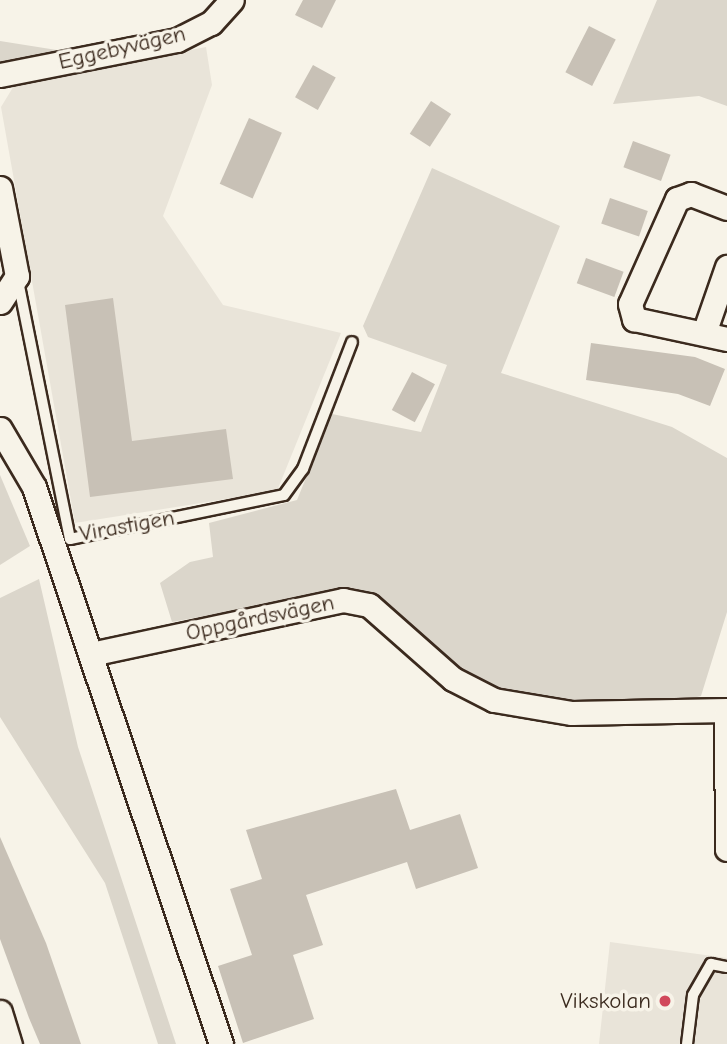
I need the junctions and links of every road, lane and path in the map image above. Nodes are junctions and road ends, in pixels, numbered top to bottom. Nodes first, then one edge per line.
1 (232, 0) edge
2 (0, 75) edge
3 (0, 188) edge
4 (727, 208) edge
5 (727, 267) edge
6 (16, 276) junction
7 (0, 302) edge
8 (705, 332) junction
9 (727, 340) edge
10 (352, 342) dead end
11 (0, 429) edge
12 (63, 547) junction
13 (91, 654) junction
14 (726, 713) edge
15 (727, 849) edge
16 (727, 967) edge
17 (0, 1012) edge
18 (10, 1044) edge
19 (221, 1044) edge
20 (687, 1044) edge

1 - 2 street, Eggebyvägen
3 - 6 street, Virastigen
4 - 8 street
5 - 8 street
6 - 7 street
6 - 12 lane, Virastigen
8 - 9 street
10 - 12 lane, Virastigen
11 - 12 street, Virastigen
12 - 13 street, Virastigen
13 - 14 street, Oppgårdsvägen
13 - 19 street, Virastigen
14 - 15 street
16 - 20 lane
17 - 18 street

